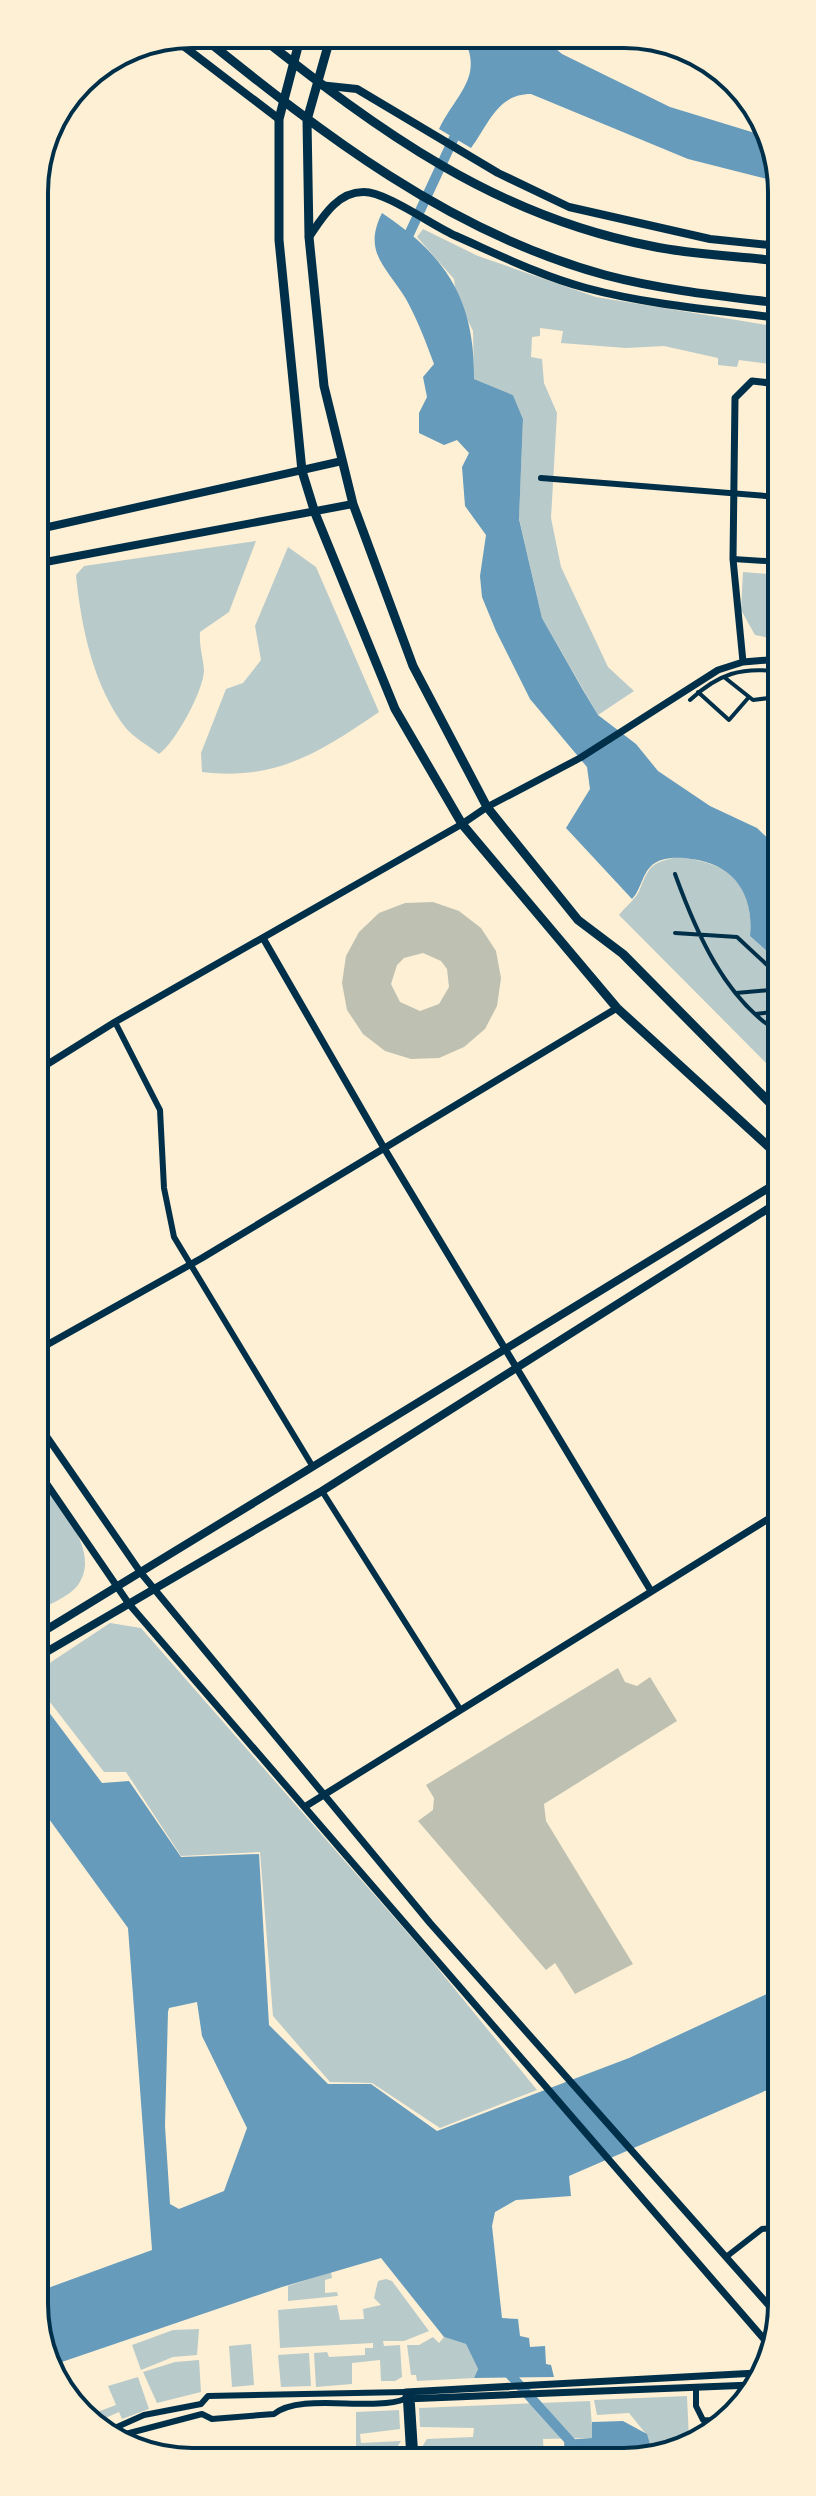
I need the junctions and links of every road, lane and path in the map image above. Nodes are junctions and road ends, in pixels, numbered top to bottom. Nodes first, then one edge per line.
1 (186, 48) edge
2 (216, 48) edge
3 (274, 48) edge
4 (297, 48) edge
5 (328, 48) edge
6 (292, 62) junction
7 (319, 85) junction
8 (282, 101) junction
9 (279, 119) junction
10 (307, 120) junction
11 (309, 237) junction
12 (768, 245) edge
13 (768, 260) edge
14 (768, 302) edge
15 (768, 317) edge
16 (768, 383) edge
17 (342, 461) junction
18 (302, 471) junction
19 (541, 478) dead end
20 (734, 494) junction
21 (768, 496) edge
22 (353, 504) junction
23 (315, 513) junction
24 (48, 527) edge
25 (733, 559) junction
26 (768, 561) edge
27 (48, 562) edge
28 (768, 660) edge
29 (743, 662) junction
30 (768, 670) edge
31 (724, 677) junction
32 (698, 692) junction
33 (749, 697) junction
34 (768, 698) edge
35 (690, 700) dead end
36 (487, 807) junction
37 (462, 824) junction
38 (675, 874) dead end
39 (675, 933) dead end
40 (700, 934) junction
41 (263, 938) junction
42 (768, 966) edge
43 (768, 990) edge
44 (736, 993) junction
45 (617, 1008) junction
46 (768, 1012) edge
47 (755, 1014) junction
48 (115, 1022) junction
49 (768, 1024) edge
50 (48, 1064) edge
51 (768, 1101) edge
52 (768, 1146) edge
53 (384, 1148) junction
54 (768, 1188) edge
55 (768, 1209) edge
56 (189, 1266) junction
57 (48, 1344) edge
58 (504, 1350) junction
59 (515, 1369) junction
60 (48, 1438) edge
61 (313, 1467) junction
62 (48, 1485) edge
63 (322, 1491) junction
64 (768, 1519) edge
65 (141, 1573) junction
66 (119, 1587) junction
67 (156, 1587) junction
68 (651, 1591) junction
69 (129, 1604) junction
70 (48, 1629) edge
71 (48, 1651) edge
72 (460, 1709) junction
73 (324, 1792) junction
74 (306, 1806) junction
75 (768, 2228) edge
76 (726, 2257) junction
77 (768, 2304) edge
78 (764, 2339) edge
79 (750, 2373) edge
80 (743, 2385) edge
81 (696, 2387) junction
82 (408, 2396) junction
83 (709, 2420) edge
84 (117, 2427) edge
85 (129, 2433) edge
86 (412, 2448) edge

1 - 9 main road
2 - 8 main road
3 - 6 main road
4 - 6 main road
5 - 7 main road
6 - 7 main road
6 - 8 main road
7 - 10 main road
7 - 12 main road
7 - 13 main road
8 - 9 main road
8 - 10 main road
9 - 18 main road
10 - 11 main road
10 - 14 main road
11 - 15 main road
11 - 17 main road
16 - 20 street
17 - 18 main road
17 - 22 main road
18 - 23 main road
18 - 24 main road
19 - 20 street
20 - 21 street
20 - 25 street
22 - 23 main road
22 - 36 main road
23 - 27 main road
23 - 37 main road
25 - 26 street
25 - 29 street
28 - 29 street
29 - 36 street
30 - 31 street
31 - 32 street
31 - 33 street
32 - 33 street
32 - 35 street
33 - 34 street
36 - 37 street
36 - 51 main road
37 - 41 street
37 - 45 main road
38 - 40 street
39 - 40 street
40 - 42 street
40 - 44 street
41 - 48 street
41 - 53 street
43 - 44 street
44 - 47 street
45 - 52 main road
45 - 53 street
46 - 47 street
47 - 49 street
48 - 50 street
48 - 56 street
53 - 56 street
53 - 58 street
54 - 58 main road
55 - 59 main road
56 - 57 street
56 - 61 street
58 - 59 street
58 - 61 main road
59 - 63 main road
59 - 68 street
60 - 65 street
61 - 65 main road
62 - 66 street
63 - 67 main road
63 - 72 street
64 - 68 street
65 - 66 main road
65 - 67 street
66 - 69 street
66 - 70 main road
67 - 69 main road
67 - 73 street
68 - 72 street
69 - 71 main road
69 - 74 street
72 - 73 street
73 - 74 street
73 - 76 street
74 - 78 street
75 - 76 street
76 - 77 street
79 - 82 street
80 - 81 street
81 - 82 street
81 - 83 street
82 - 84 street
82 - 85 street
82 - 86 street

